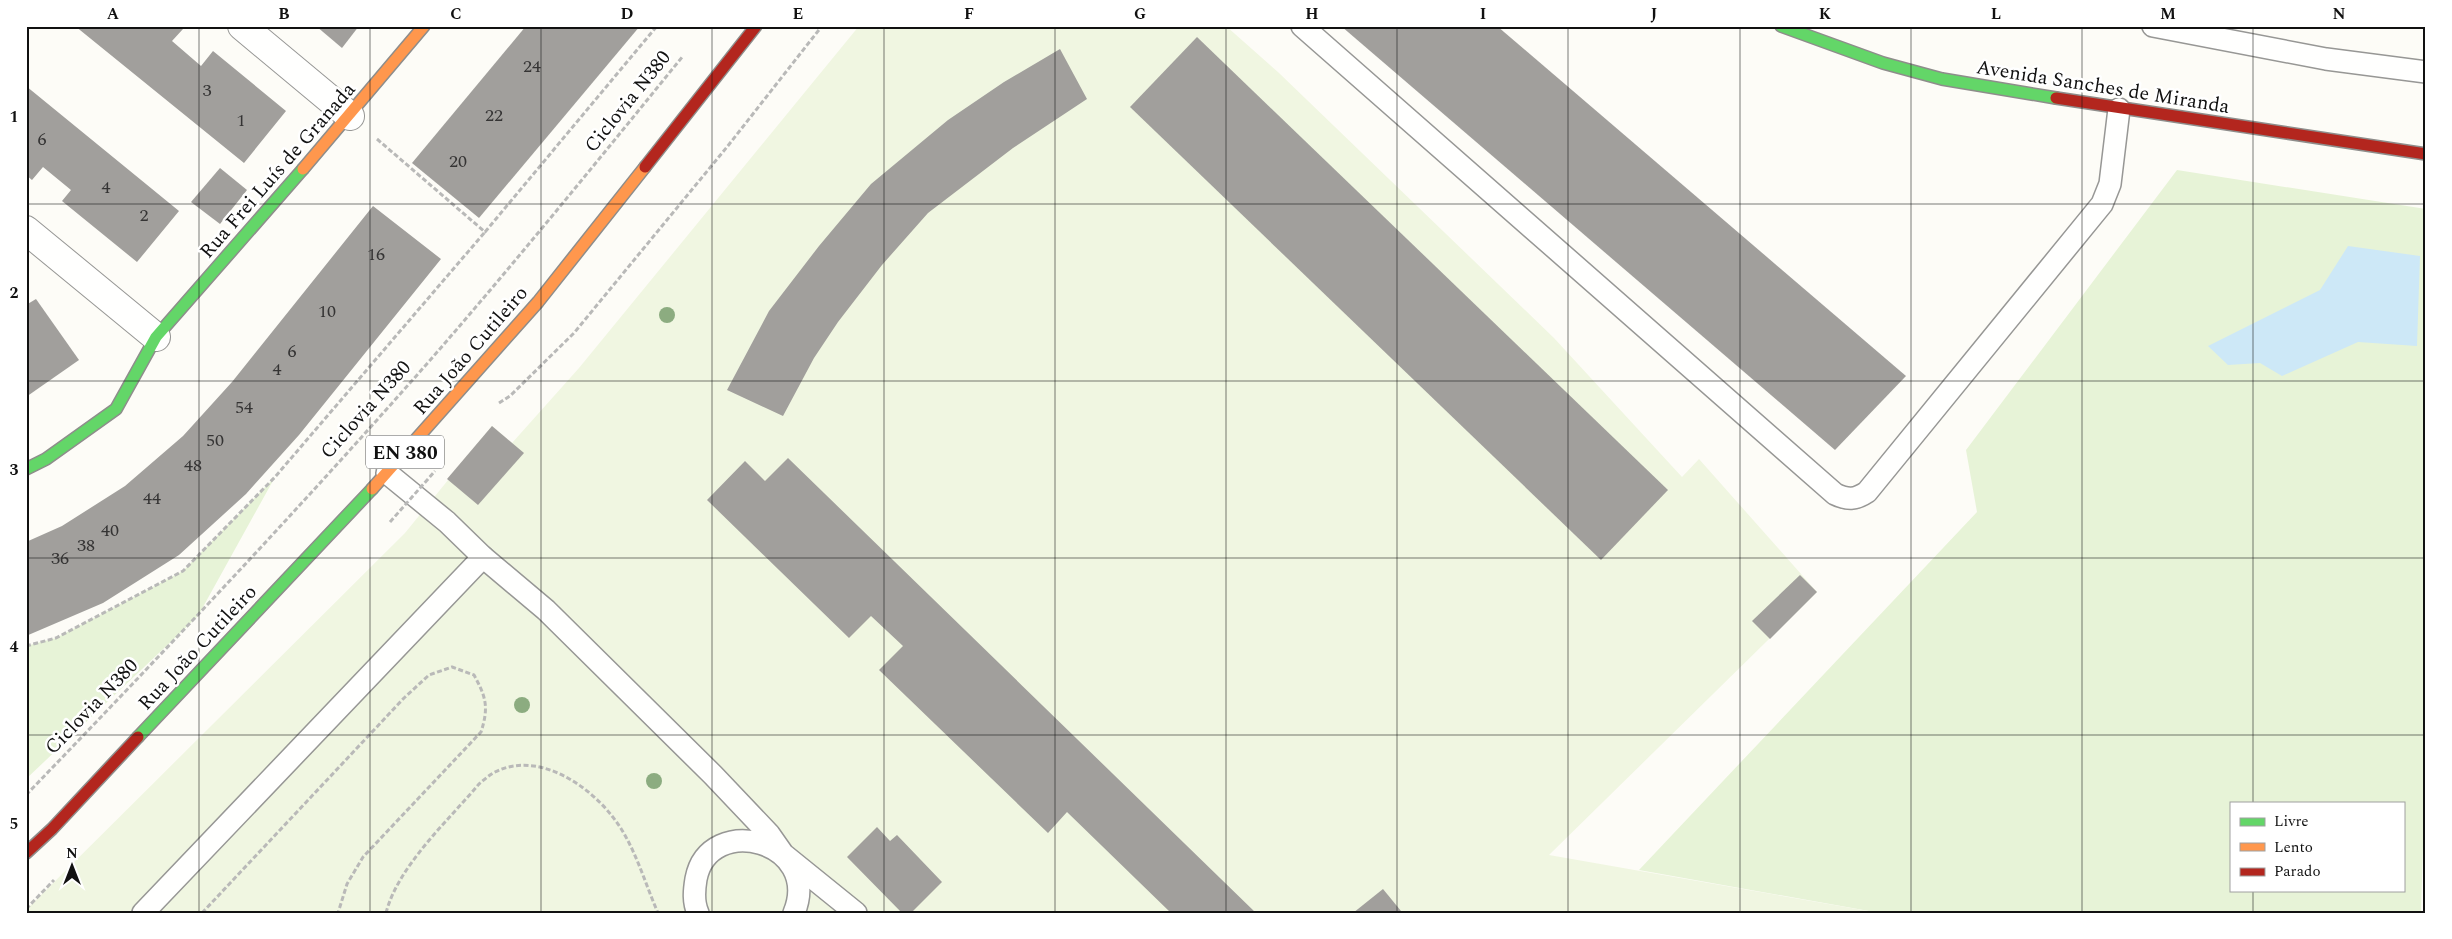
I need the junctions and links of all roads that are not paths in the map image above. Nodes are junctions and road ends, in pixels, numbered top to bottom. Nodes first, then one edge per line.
1 (242, 26) edge
2 (424, 26) edge
3 (756, 26) edge
4 (1302, 26) edge
5 (1781, 26) edge
6 (2153, 26) edge
7 (2426, 72) edge
8 (2118, 109) junction
9 (350, 116) junction
10 (2426, 154) edge
11 (26, 230) edge
12 (156, 337) junction
13 (26, 468) edge
14 (387, 473) junction
15 (483, 558) junction
16 (26, 853) edge
17 (783, 854) junction
18 (144, 913) edge
19 (698, 913) edge
20 (794, 913) edge
21 (856, 913) edge

1 - 9 street
2 - 9 street, Rua Frei Luís de Granada
3 - 14 street, Rua João Cutileiro / EN 380
4 - 8 lane
5 - 8 street, Avenida Sanches de Miranda
6 - 7 lane
8 - 10 street, Avenida Sanches de Miranda
9 - 12 street, Rua Frei Luís de Granada
11 - 12 street
12 - 13 street, Rua Frei Luís de Granada
14 - 15 lane
14 - 16 street, Rua João Cutileiro / EN 380
15 - 17 lane
15 - 18 lane
17 - 19 lane
17 - 20 lane
17 - 21 lane

